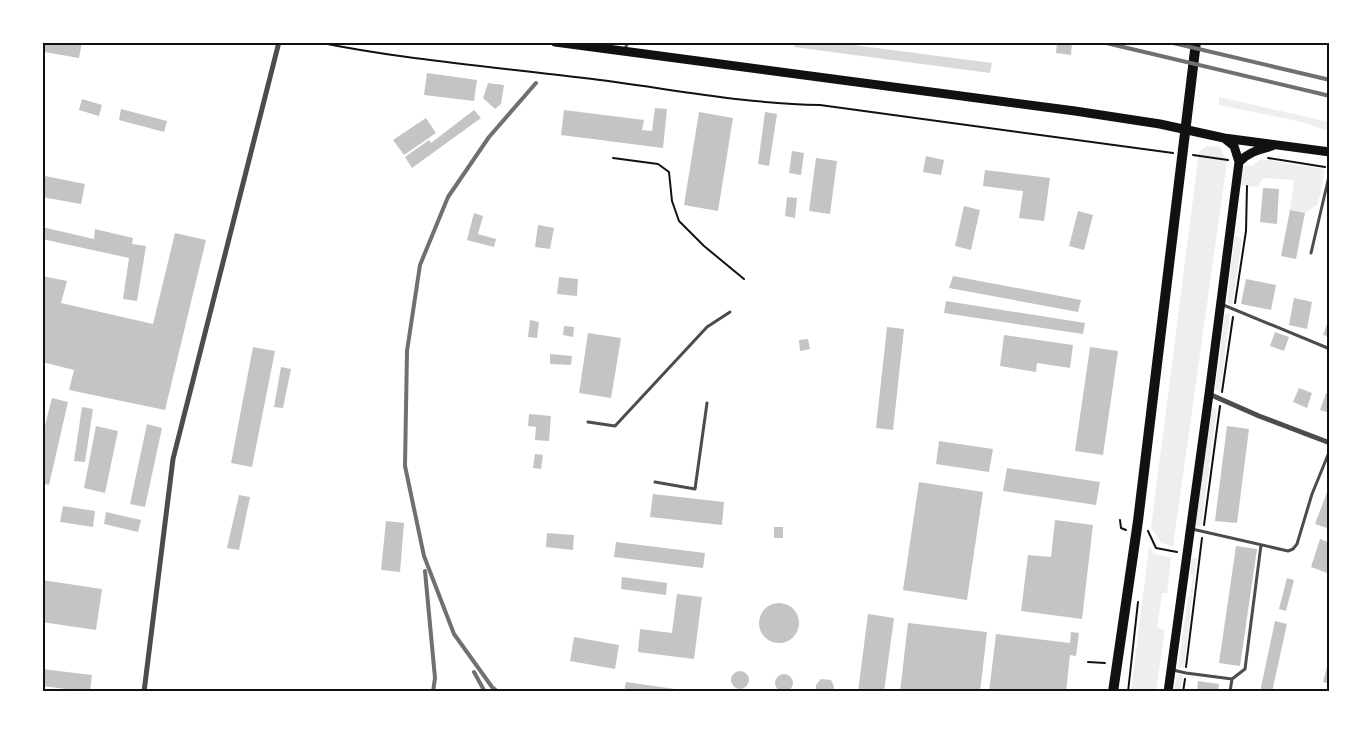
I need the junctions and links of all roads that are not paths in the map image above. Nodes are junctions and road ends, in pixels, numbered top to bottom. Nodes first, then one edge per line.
1 (279, 42) edge
2 (555, 42) edge
3 (628, 42) edge
4 (1196, 42) edge
5 (623, 52) junction
6 (1224, 138) junction
7 (1277, 145) junction
8 (1330, 152) edge
9 (1239, 162) junction
10 (1330, 172) edge
11 (1311, 253) dead end
12 (1221, 304) junction
13 (730, 312) dead end
14 (1330, 348) edge
15 (1209, 394) junction
16 (707, 403) dead end
17 (588, 422) dead end
18 (1330, 442) edge
19 (1330, 450) edge
20 (654, 482) dead end
21 (1190, 529) junction
22 (1261, 545) junction
23 (1171, 670) junction
24 (1232, 679) junction
25 (144, 692) edge
26 (1113, 692) edge
27 (1168, 692) edge
28 (1230, 692) edge

1 - 25 street
2 - 5 main road
3 - 5 lane
4 - 26 highway
5 - 6 main road
6 - 7 main road
6 - 9 main road
7 - 8 main road
7 - 9 main road
9 - 12 main road
10 - 11 lane
12 - 14 lane
12 - 15 main road
13 - 17 lane
15 - 18 street
15 - 21 main road
16 - 20 lane
19 - 22 lane
21 - 22 lane
21 - 23 main road
22 - 24 lane
23 - 24 lane
23 - 27 main road
24 - 28 lane

